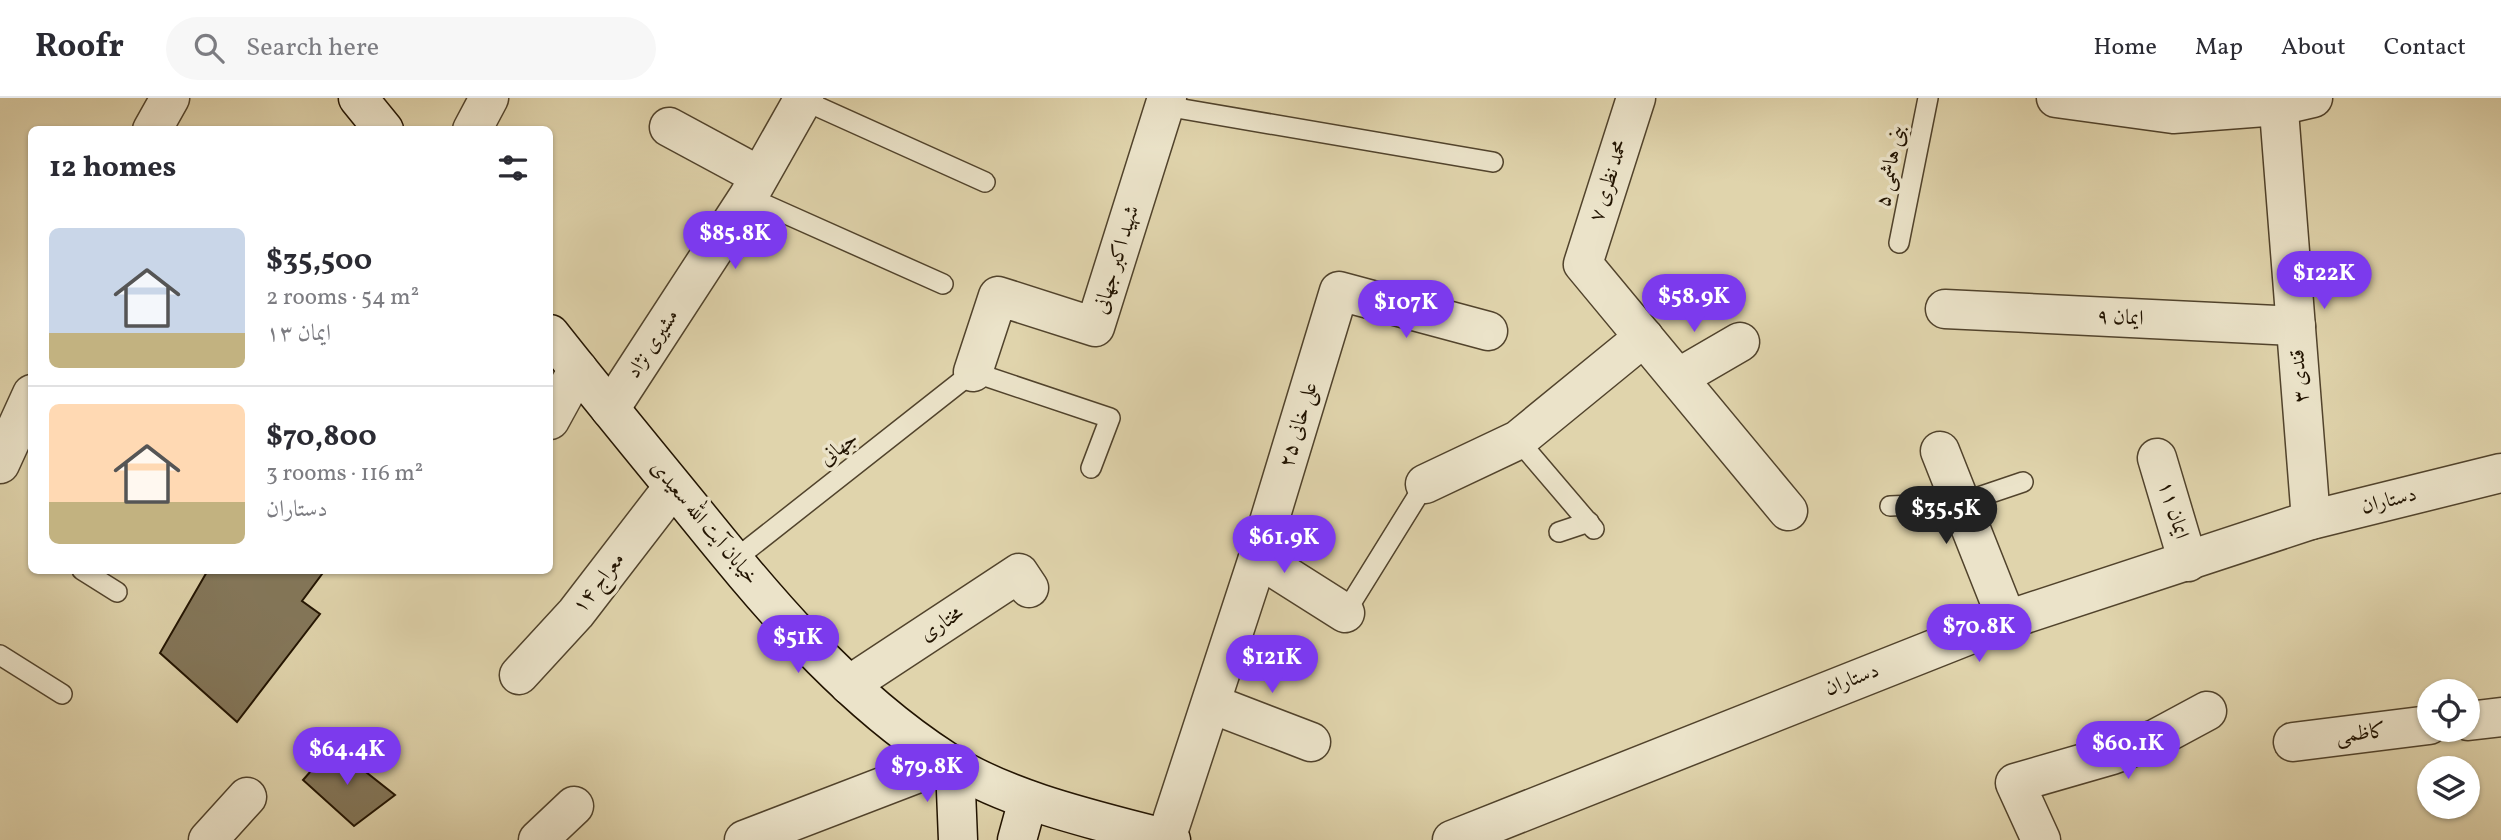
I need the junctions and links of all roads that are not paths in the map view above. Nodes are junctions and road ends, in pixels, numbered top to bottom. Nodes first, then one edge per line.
1 (170, 98) edge
2 (358, 98) edge
3 (489, 98) edge
4 (1636, 98) edge
5 (1928, 98) edge
6 (803, 99) edge
7 (2065, 99) edge
8 (2290, 101) edge
9 (1166, 102) edge
10 (154, 126) edge
11 (381, 126) edge
12 (474, 126) edge
13 (668, 127) dead end
14 (1493, 162) dead end
15 (985, 182) dead end
16 (753, 186) junction
17 (1899, 243) dead end
18 (943, 284) dead end
19 (1945, 309) dead end
20 (2296, 326) junction
21 (1488, 331) dead end
22 (1644, 337) junction
23 (553, 338) edge
24 (1740, 342) dead end
25 (578, 369) junction
26 (973, 372) junction
27 (1678, 378) junction
28 (28, 403) edge
29 (610, 410) junction
30 (553, 415) edge
31 (1518, 440) junction
32 (1940, 451) dead end
33 (2157, 458) dead end
34 (0, 464) edge
35 (1091, 468) dead end
36 (2501, 473) edge
37 (2023, 482) dead end
38 (1425, 484) joint
39 (673, 487) junction
40 (1961, 503) junction
41 (1890, 506) dead end
42 (1788, 511) dead end
43 (2311, 520) junction
44 (1559, 533) dead end
45 (1258, 558) junction
46 (733, 561) junction
47 (2188, 562) junction
48 (88, 574) edge
49 (1029, 588) dead end
50 (117, 592) dead end
51 (1345, 613) joint
52 (2007, 620) junction
53 (0, 655) edge
54 (519, 675) dead end
55 (849, 685) junction
56 (62, 694) dead end
57 (1212, 704) junction
58 (2207, 711) dead end
59 (2501, 717) edge
60 (2480, 720) edge
61 (2417, 727) edge
62 (1311, 742) dead end
63 (2292, 742) dead end
64 (951, 764) junction
65 (247, 797) dead end
66 (1028, 800) junction
67 (574, 806) dead end
68 (1115, 832) edge
69 (1168, 839) edge
70 (208, 840) edge
71 (538, 840) edge
72 (744, 840) edge
73 (958, 840) edge
74 (1017, 840) edge
75 (1452, 840) edge
76 (2041, 840) edge

1 - 10 street
2 - 11 street
3 - 12 street
4 - 22 street, محمد نظری ۷
5 - 17 lane, بنی هاشمی ۵
6 - 15 lane
6 - 16 street, مشیری نژاد
7 - 8 street
8 - 20 street, قندی ۳
9 - 14 lane
9 - 26 street, شهید اکبر جهانی
13 - 16 street
16 - 18 lane
16 - 29 street, مشیری نژاد
19 - 20 street, ایمان ۹
20 - 43 street, قندی ۳
21 - 45 street, علی خانی ۲۵
22 - 27 street
22 - 31 street
23 - 25 street, خیابان آیت الله سعیدی
24 - 27 street
25 - 29 street, خیابان آیت الله سعیدی
25 - 30 street
26 - 35 lane
26 - 46 lane, جهانی
27 - 42 street
28 - 34 street
29 - 39 street, خیابان آیت الله سعیدی
31 - 38 street
31 - 44 lane
32 - 40 street
33 - 47 street, ایمان ۱۱
36 - 43 street, دستاران
37 - 40 lane
38 - 51 lane
39 - 46 street, خیابان آیت الله سعیدی
39 - 54 street, معراج ۱۴
40 - 41 lane
40 - 52 street
43 - 47 street, دستاران
45 - 51 street
45 - 57 street, علی خانی ۲۵
46 - 55 street, خیابان آیت الله سعیدی
47 - 52 street, دستاران
48 - 50 lane
49 - 55 street, مختاری
52 - 75 street, دستاران
53 - 56 lane
55 - 64 street, خیابان آیت الله سعیدی
57 - 62 street
57 - 69 street, علی خانی ۲۵
58 - 76 street
59 - 60 street
61 - 63 street, کاظمی
64 - 66 street, خیابان آیت الله سعیدی
64 - 72 street
64 - 73 street
65 - 70 street
66 - 68 street, خیابان آیت الله سعیدی
66 - 74 street
67 - 71 street
68 - 69 street, خیابان آیت الله سعیدی

